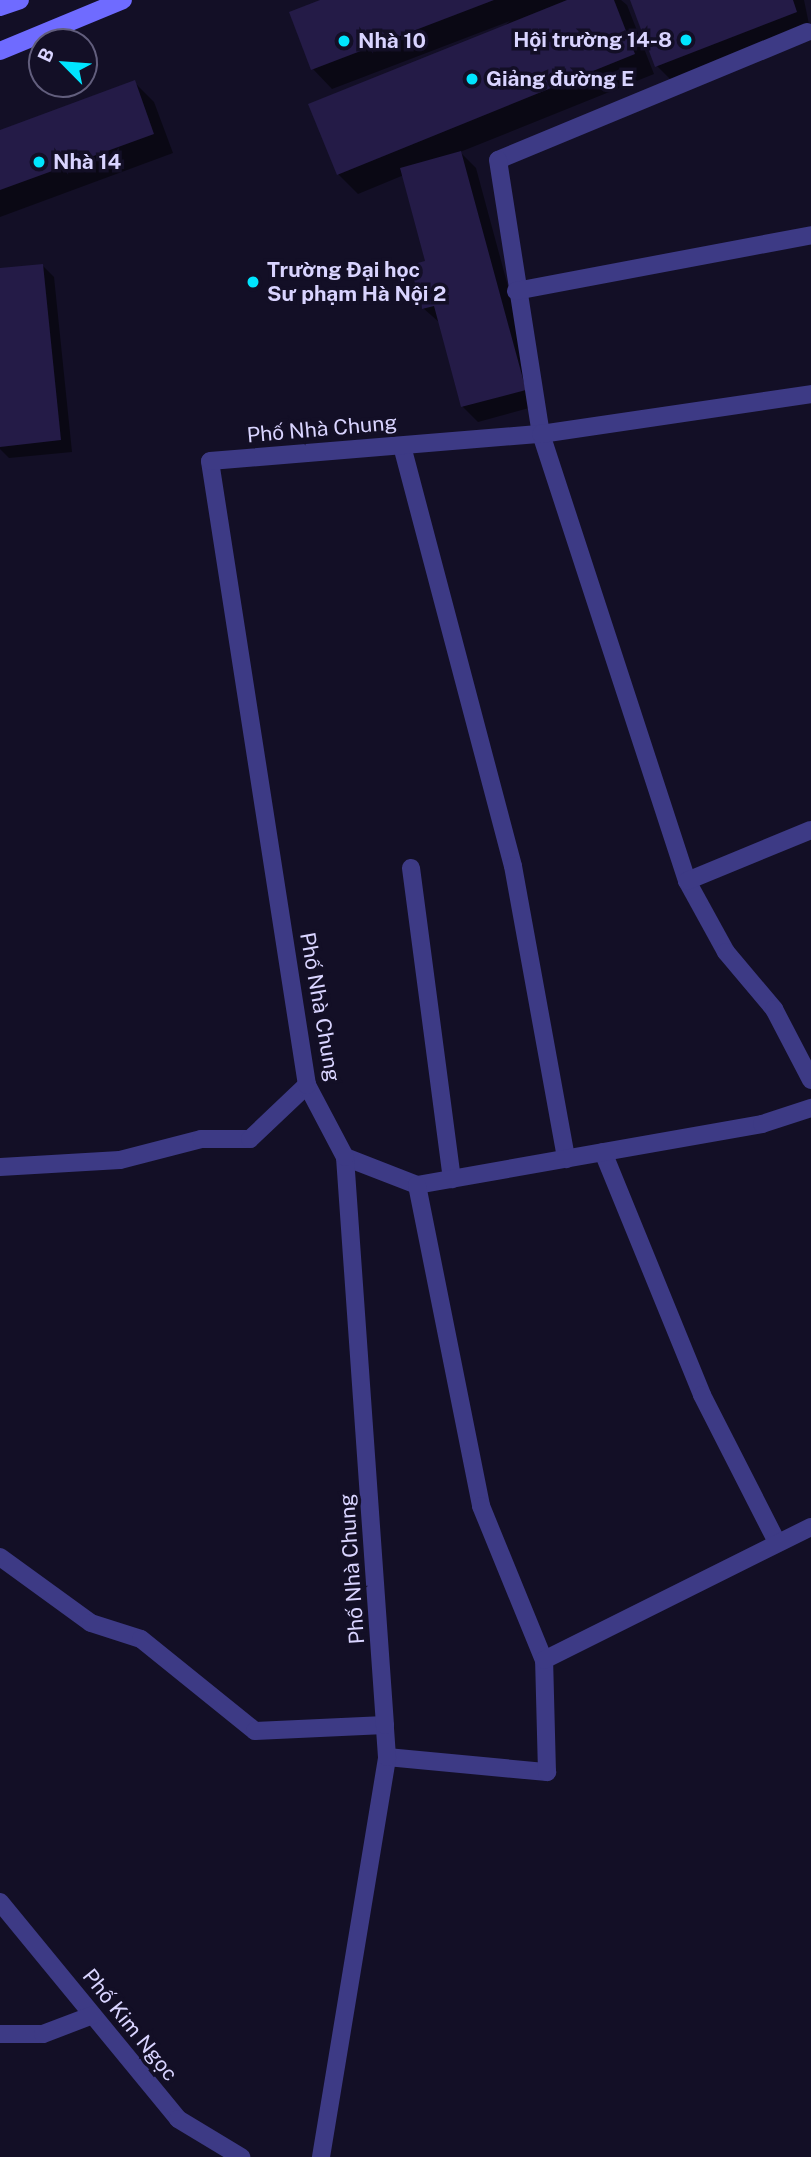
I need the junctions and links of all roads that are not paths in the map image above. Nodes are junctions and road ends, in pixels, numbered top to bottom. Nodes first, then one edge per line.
1 (20, 0) edge
2 (123, 0) edge
3 (0, 7) edge
4 (807, 32) dead end
5 (0, 51) edge
6 (811, 235) edge
7 (516, 291) junction
8 (811, 394) edge
9 (541, 434) junction
10 (402, 446) junction
11 (811, 830) edge
12 (411, 868) dead end
13 (687, 881) junction
14 (811, 1080) edge
15 (307, 1085) junction
16 (811, 1108) edge
17 (603, 1152) junction
18 (345, 1157) junction
19 (566, 1159) junction
20 (0, 1167) edge
21 (452, 1179) junction
22 (416, 1185) junction
23 (811, 1527) edge
24 (776, 1540) junction
25 (0, 1557) edge
26 (544, 1660) junction
27 (385, 1726) junction
28 (387, 1757) junction
29 (0, 1902) edge
30 (93, 2015) junction
31 (0, 2034) edge
32 (241, 2157) edge
33 (321, 2157) edge

1 - 3 street
2 - 5 street
4 - 7 street
6 - 7 street
7 - 9 street
8 - 9 street, Phố Nhà Chung
9 - 10 street, Phố Nhà Chung
9 - 13 street
10 - 15 street, Phố Nhà Chung
10 - 19 street
11 - 13 street
12 - 21 street
13 - 14 street
15 - 18 street, Phố Nhà Chung
15 - 20 street
16 - 17 street
17 - 19 street
17 - 24 street
18 - 22 street
18 - 27 street, Phố Nhà Chung
19 - 21 street
21 - 22 street
22 - 26 street
23 - 24 street
24 - 26 street
25 - 27 street
26 - 28 street
27 - 28 street, Phố Nhà Chung
28 - 33 street, Phố Nhà Chung
29 - 30 street, Phố Kim Ngọc
30 - 31 street
30 - 32 street, Phố Kim Ngọc

